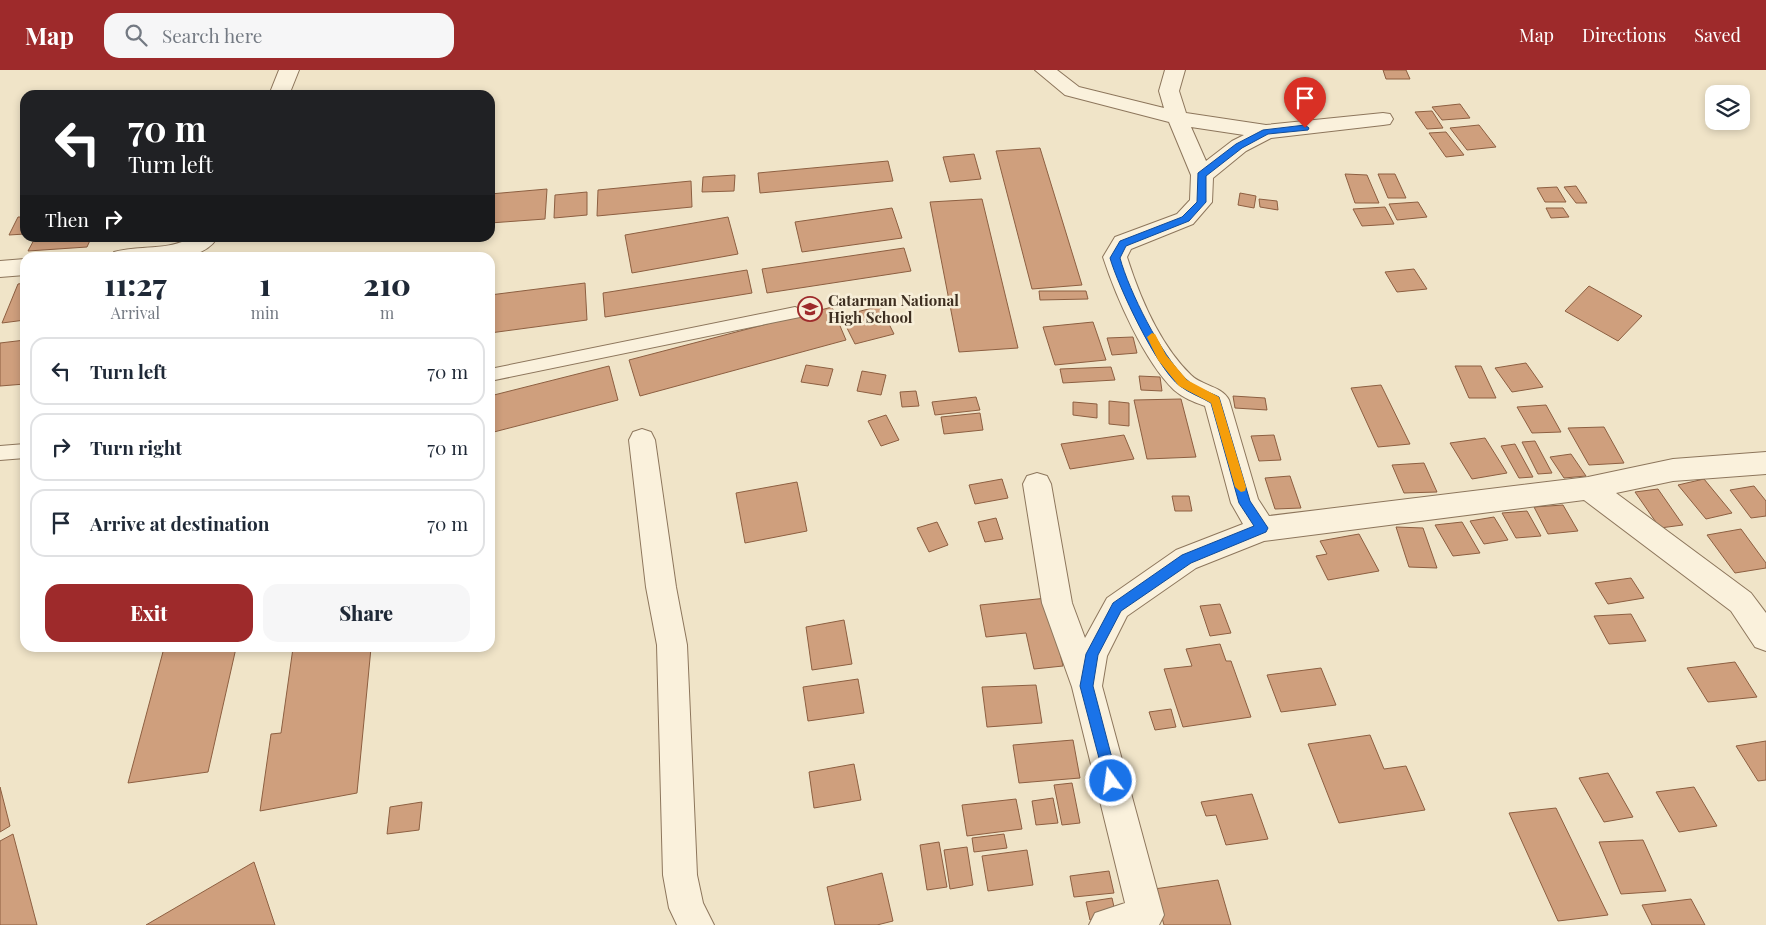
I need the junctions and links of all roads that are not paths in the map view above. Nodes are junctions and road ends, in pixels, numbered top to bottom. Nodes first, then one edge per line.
1 (289, 70) edge
2 (1045, 70) edge
3 (1175, 70) edge
4 (281, 90) edge
5 (1178, 118) junction
6 (1383, 119) dead end
7 (1266, 132) junction
8 (1202, 175) junction
9 (201, 242) edge
10 (169, 252) edge
11 (20, 268) edge
12 (0, 270) edge
13 (795, 313) dead end
14 (495, 374) edge
15 (642, 440) dead end
16 (20, 451) edge
17 (0, 453) edge
18 (1766, 463) edge
19 (1037, 484) dead end
20 (1588, 488) junction
21 (1262, 528) junction
22 (1766, 637) edge
23 (1087, 686) junction
24 (1148, 920) edge
25 (696, 925) edge
26 (1107, 925) edge

1 - 4 street
2 - 5 street
3 - 5 street
5 - 7 street
5 - 8 street
6 - 7 street
7 - 8 street
8 - 21 street
9 - 10 street
11 - 12 street
13 - 14 lane
15 - 25 street
16 - 17 lane
18 - 20 street
19 - 23 street
20 - 21 street
20 - 22 street
21 - 23 street
23 - 24 street
24 - 26 street

